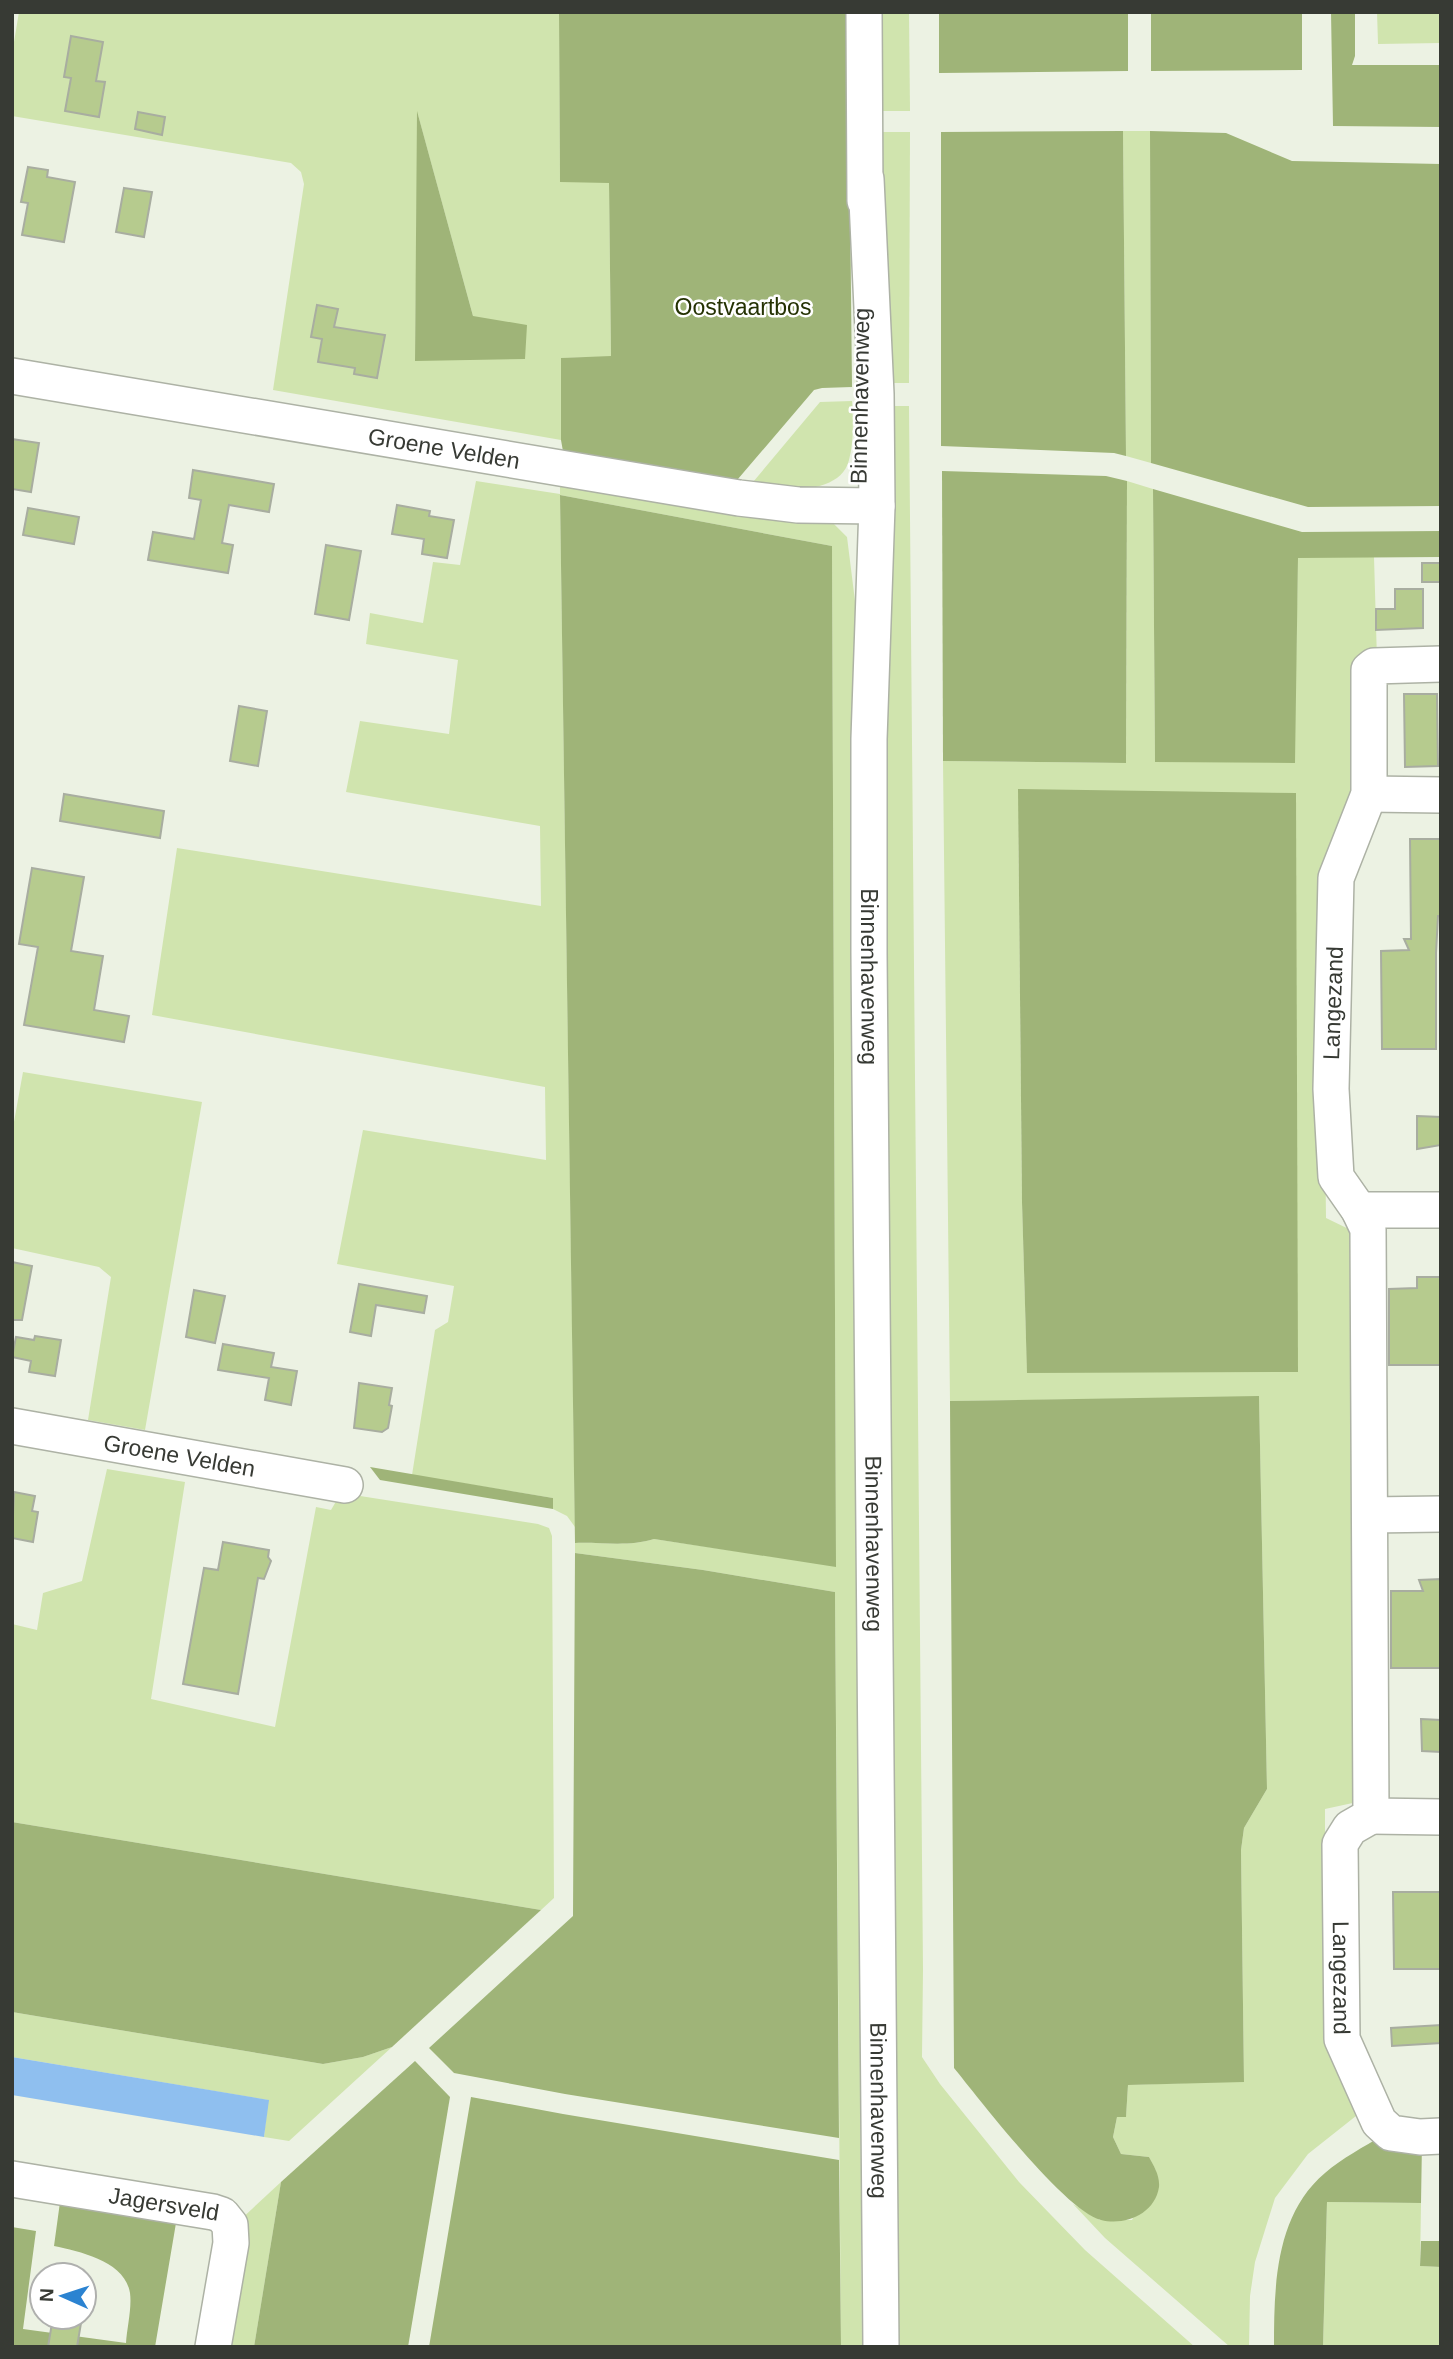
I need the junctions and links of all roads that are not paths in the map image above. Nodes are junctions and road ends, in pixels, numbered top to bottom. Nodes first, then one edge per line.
1 (864, 12) edge
2 (12, 376) edge
3 (867, 506) junction
4 (1441, 664) edge
5 (1369, 794) junction
6 (1441, 795) edge
7 (1359, 1210) junction
8 (1441, 1210) edge
9 (12, 1426) edge
10 (345, 1485) dead end
11 (1441, 1514) edge
12 (1370, 1515) junction
13 (1371, 1816) junction
14 (1441, 1817) edge
15 (1441, 2136) edge
16 (12, 2179) edge
17 (213, 2347) edge
18 (881, 2347) edge

1 - 3 street, Binnenhavenweg
2 - 3 street, Groene Velden
3 - 18 street, Binnenhavenweg
4 - 5 street, Langezand
5 - 6 street
5 - 7 street, Langezand
7 - 8 street
7 - 12 street, Langezand
9 - 10 street, Groene Velden
11 - 12 street
12 - 13 street, Langezand
13 - 14 street
13 - 15 street, Langezand
16 - 17 street, Jagersveld

